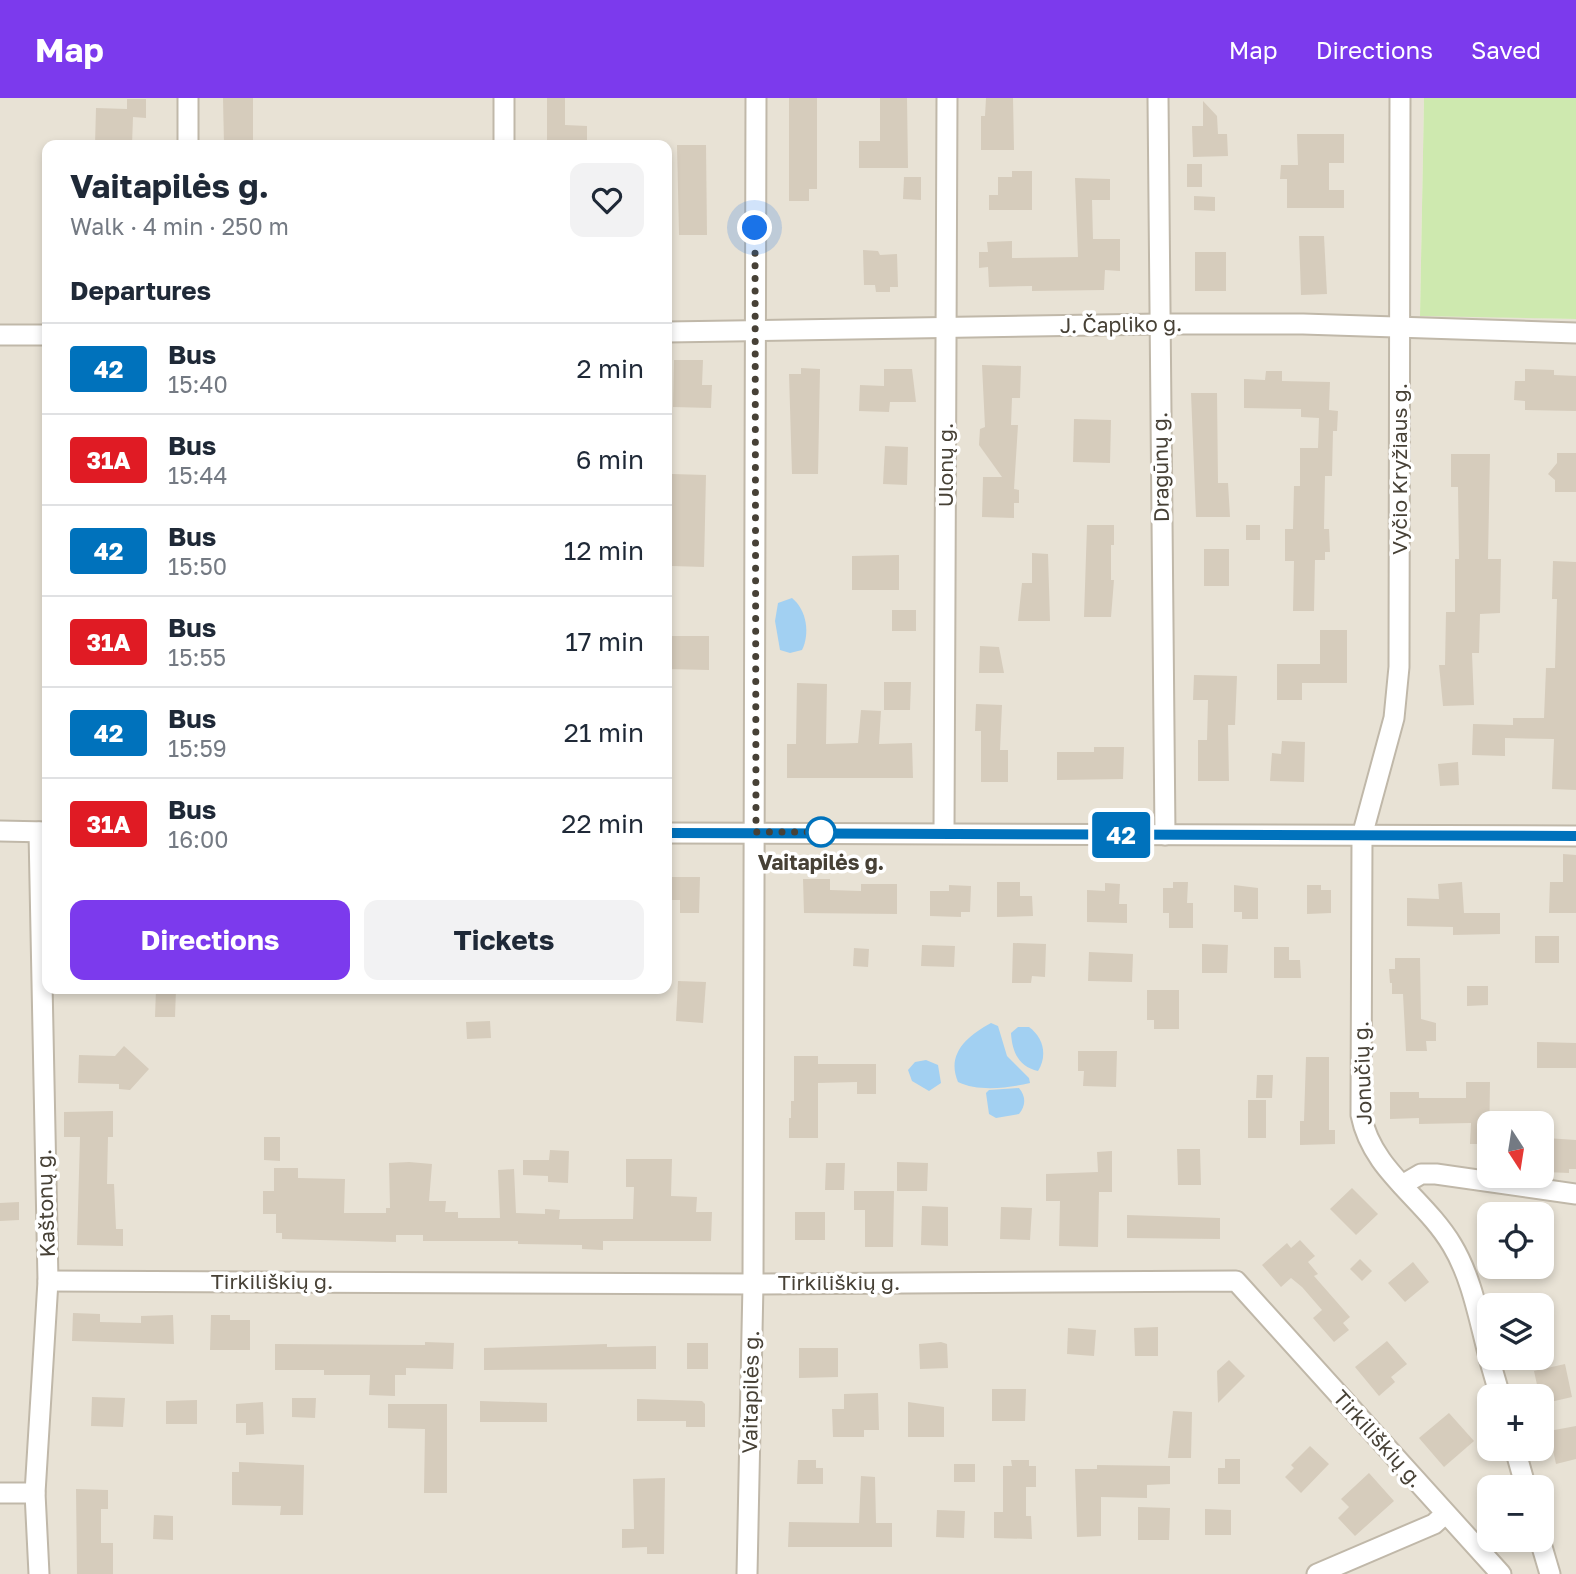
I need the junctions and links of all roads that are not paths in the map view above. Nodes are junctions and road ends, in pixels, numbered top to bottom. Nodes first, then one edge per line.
1 (188, 98) edge
2 (504, 98) edge
3 (757, 98) edge
4 (947, 98) edge
5 (1158, 98) edge
6 (1400, 98) edge
7 (188, 140) edge
8 (504, 140) edge
9 (1160, 324) junction
10 (946, 327) junction
11 (1401, 327) junction
12 (754, 331) junction
13 (672, 332) edge
14 (1576, 333) edge
15 (0, 335) edge
16 (42, 335) edge
17 (0, 831) edge
18 (42, 832) edge
19 (756, 832) junction
20 (672, 833) edge
21 (944, 833) junction
22 (1165, 835) junction
23 (1362, 836) junction
24 (1576, 836) edge
25 (45, 994) edge
26 (1402, 1185) junction
27 (1576, 1194) edge
28 (48, 1281) junction
29 (753, 1284) junction
30 (1477, 1313) edge
31 (0, 1493) edge
32 (35, 1493) junction
33 (1445, 1514) junction
34 (1544, 1552) edge
35 (38, 1574) edge
36 (747, 1574) edge
37 (1317, 1574) edge
38 (1501, 1574) edge
39 (1550, 1574) edge

1 - 7 street
2 - 8 street
3 - 12 street, Vaitapilės g.
4 - 10 street, Ulonų g.
5 - 9 street, Dragūnų g.
6 - 11 street, Vyčio Kryžiaus g.
9 - 10 street, J. Čapliko g.
9 - 11 street, J. Čapliko g.
9 - 22 street, Dragūnų g.
10 - 12 street, J. Čapliko g.
10 - 21 street, Ulonų g.
11 - 14 street, J. Čapliko g.
11 - 23 street, Vyčio Kryžiaus g.
12 - 13 street, J. Čapliko g.
12 - 19 street, Vaitapilės g.
15 - 16 street
17 - 18 street
19 - 20 street
19 - 21 street
19 - 29 street, Vaitapilės g.
21 - 22 street
22 - 23 street
23 - 24 street
23 - 26 street, Jonučių g.
25 - 28 street, Kaštonų g.
26 - 27 street
26 - 30 street, Jonučių g.
28 - 29 street, Tirkiliškių g.
28 - 32 street, Kaštonų g.
29 - 33 street, Tirkiliškių g.
29 - 36 street, Vaitapilės g.
31 - 32 street
32 - 35 street, Kaštonų g.
33 - 37 street
33 - 38 street, Tirkiliškių g.
34 - 39 street

